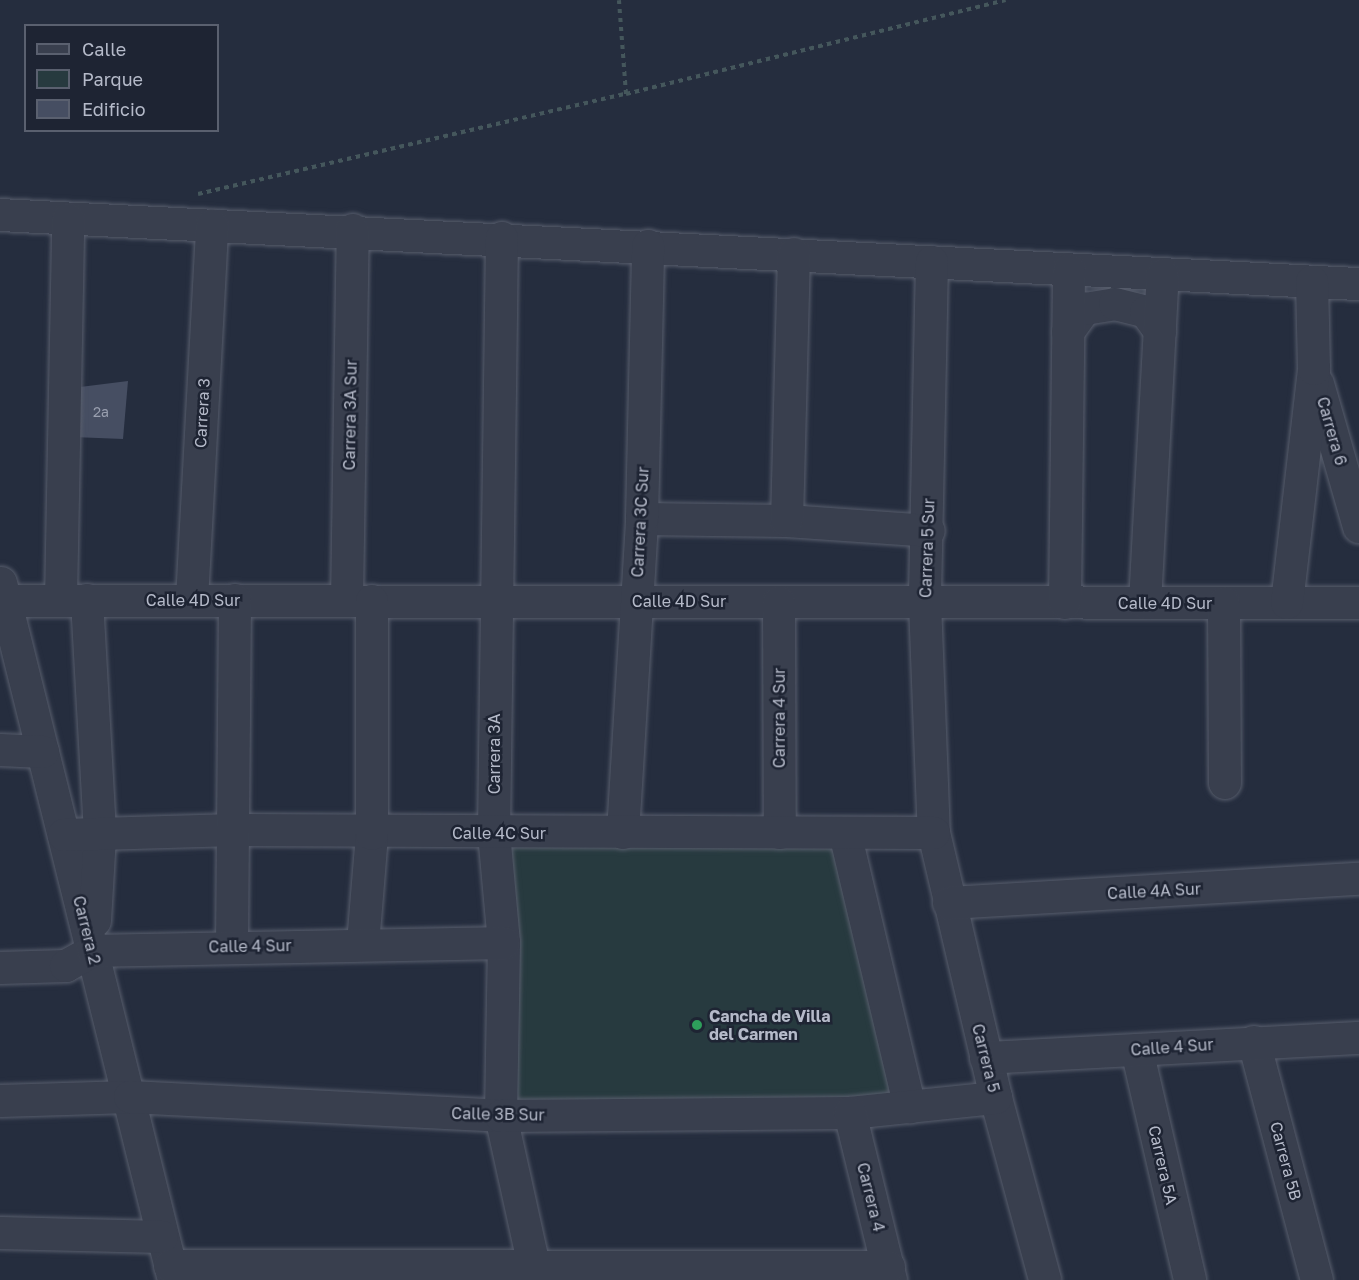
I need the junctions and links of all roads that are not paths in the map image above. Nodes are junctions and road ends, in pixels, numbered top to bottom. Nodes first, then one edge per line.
1 (0, 215) edge
2 (68, 219) junction
3 (212, 226) junction
4 (353, 230) junction
5 (502, 238) junction
6 (648, 246) junction
7 (794, 254) junction
8 (932, 262) junction
9 (1069, 270) junction
10 (1163, 274) junction
11 (1312, 282) junction
12 (1359, 284) edge
13 (1160, 331) junction
14 (1068, 332) junction
15 (1314, 369) junction
16 (642, 519) junction
17 (787, 521) junction
18 (1359, 527) edge
19 (929, 531) junction
20 (2, 594) edge
21 (74, 600) junction
22 (192, 600) junction
23 (235, 600) junction
24 (359, 600) junction
25 (495, 601) junction
26 (635, 601) junction
27 (779, 602) junction
28 (926, 603) junction
29 (1065, 603) junction
30 (1145, 603) junction
31 (1224, 603) junction
32 (1287, 603) junction
33 (1359, 603) edge
34 (0, 750) edge
35 (43, 752) junction
36 (1225, 783) dead end
37 (235, 830) junction
38 (494, 833) junction
39 (623, 833) junction
40 (780, 833) junction
41 (845, 833) junction
42 (934, 833) junction
43 (372, 834) junction
44 (64, 836) junction
45 (100, 836) junction
46 (1359, 879) edge
47 (949, 903) junction
48 (504, 943) junction
49 (363, 944) junction
50 (232, 945) junction
51 (93, 951) junction
52 (0, 968) edge
53 (1359, 1038) edge
54 (1254, 1042) junction
55 (1137, 1050) junction
56 (986, 1058) junction
57 (130, 1097) junction
58 (996, 1098) junction
59 (0, 1101) edge
60 (910, 1107) junction
61 (850, 1113) junction
62 (501, 1116) junction
63 (0, 1233) edge
64 (169, 1261) edge
65 (534, 1266) junction
66 (890, 1273) edge
67 (1045, 1280) edge
68 (1190, 1280) edge
69 (1317, 1280) edge

1 - 2 street
2 - 3 street
2 - 21 street
3 - 4 street
3 - 22 street, Carrera 3
4 - 5 street
4 - 24 street, Carrera 3A Sur
5 - 6 street
5 - 25 street, Carrera 3A
6 - 7 street
6 - 16 street, Carrera 3C Sur
7 - 8 street
7 - 17 street
8 - 9 street
8 - 19 street, Carrera 5 Sur
9 - 10 street
9 - 14 street
10 - 11 street
10 - 13 street
11 - 12 street
11 - 15 street
13 - 14 street
13 - 30 street
14 - 29 street
15 - 18 street, Carrera 6
15 - 32 street
16 - 17 street
16 - 26 street, Carrera 3C Sur
17 - 19 street
19 - 28 street, Carrera 5 Sur
20 - 21 street, Calle 4D Sur
20 - 35 street, Carrera 2
21 - 22 street, Calle 4D Sur
21 - 45 street
22 - 23 street, Calle 4D Sur
23 - 24 street, Calle 4D Sur
23 - 37 street
24 - 25 street, Calle 4D Sur
24 - 43 street, Carrera 3A Sur
25 - 26 street, Calle 4D Sur
25 - 38 street, Carrera 3A
26 - 27 street, Calle 4D Sur
26 - 39 street, Carrera 3C Sur
27 - 28 street, Calle 4D Sur
27 - 40 street, Carrera 4 Sur
28 - 29 street, Calle 4D Sur
28 - 42 street, Carrera 5 Sur
29 - 30 street, Calle 4D Sur
30 - 31 street, Calle 4D Sur
31 - 32 street, Calle 4D Sur
31 - 36 street
32 - 33 street, Calle 4D Sur
34 - 35 street
35 - 44 street, Carrera 2
37 - 43 street, Calle 4C Sur
37 - 45 street, Calle 4C Sur
37 - 50 street
38 - 39 street, Calle 4C Sur
38 - 43 street, Calle 4C Sur
38 - 48 street, Carrera 3A
39 - 40 street, Calle 4C Sur
40 - 41 street, Calle 4C Sur
41 - 42 street, Calle 4C Sur
41 - 60 street
42 - 47 street, Carrera 5
43 - 49 street, Carrera 3A Sur
44 - 45 street, Calle 4C Sur
44 - 51 street, Carrera 2
45 - 51 street
46 - 47 street, Calle 4A Sur
47 - 56 street, Carrera 5
48 - 49 street, Calle 4 Sur
48 - 62 street, Carrera 3A
49 - 50 street, Calle 4 Sur
50 - 51 street, Calle 4 Sur
51 - 52 street, Calle 4 Sur
51 - 57 street, Carrera 2
53 - 54 street, Calle 4 Sur
54 - 55 street, Calle 4 Sur
54 - 69 street, Carrera 5B
55 - 56 street, Calle 4 Sur
55 - 68 street, Carrera 5A
56 - 58 street, Carrera 5
57 - 59 street, Calle 3B Sur
57 - 62 street, Calle 3B Sur
57 - 64 street, Carrera 2
58 - 60 street, Calle 3B Sur
58 - 67 street, Carrera 5
60 - 61 street, Calle 3B Sur
61 - 62 street, Calle 3B Sur
61 - 66 street, Carrera 4
62 - 65 street, Carrera 3A
63 - 64 street
64 - 65 street
65 - 66 street

